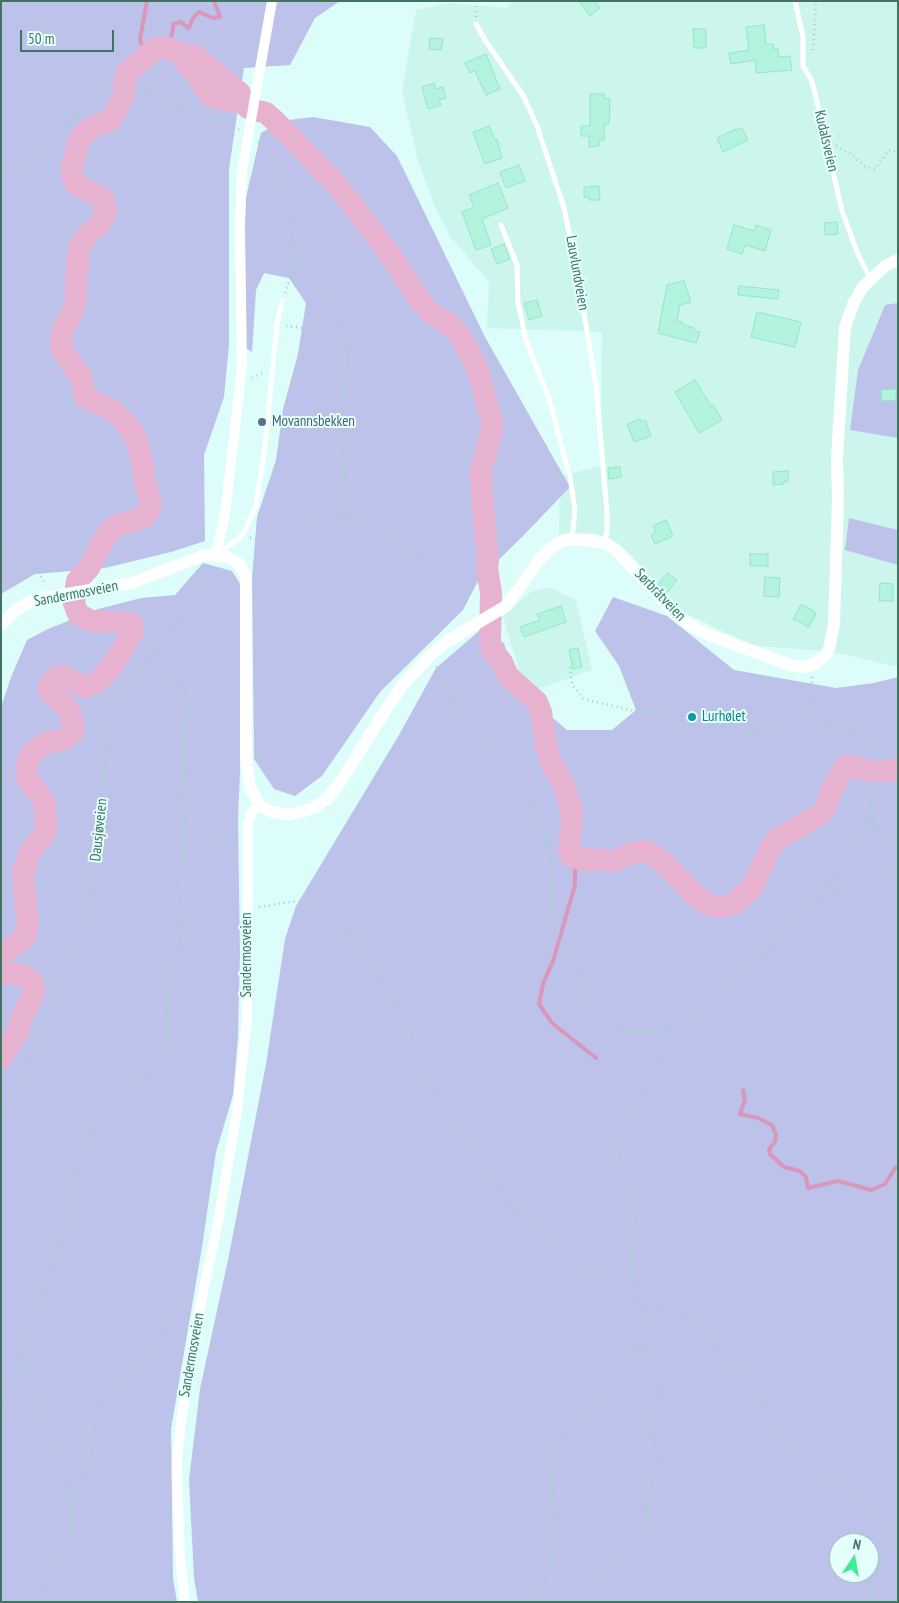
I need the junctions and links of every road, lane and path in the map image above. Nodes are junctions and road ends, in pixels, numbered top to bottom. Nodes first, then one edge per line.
1 (272, 1) edge
2 (476, 1) edge
3 (795, 1) edge
4 (816, 1) edge
5 (476, 24) joint
6 (813, 50) dead end
7 (250, 134) junction
8 (826, 140) junction
9 (898, 152) edge
10 (1, 164) edge
11 (501, 225) dead end
12 (898, 260) edge
13 (296, 262) junction
14 (870, 278) junction
15 (282, 301) joint
16 (338, 321) junction
17 (277, 325) junction
18 (274, 369) junction
19 (241, 380) junction
20 (350, 520) junction
21 (241, 536) junction
22 (572, 539) junction
23 (605, 543) junction
24 (215, 556) junction
25 (1, 559) edge
26 (52, 596) junction
27 (1, 625) edge
28 (432, 654) junction
29 (152, 658) junction
30 (570, 667) dead end
31 (811, 685) dead end
32 (816, 713) junction
33 (259, 804) junction
34 (872, 818) junction
35 (247, 839) junction
36 (184, 852) junction
37 (898, 854) edge
38 (898, 880) edge
39 (814, 902) junction
40 (248, 907) junction
41 (671, 1030) junction
42 (1, 1117) edge
43 (212, 1250) junction
44 (642, 1304) junction
45 (639, 1343) junction
46 (24, 1351) junction
47 (1, 1409) edge
48 (72, 1503) junction
49 (898, 1533) edge
50 (898, 1537) edge
51 (34, 1602) edge
52 (185, 1602) edge
53 (538, 1602) edge
54 (613, 1602) edge
55 (874, 1602) edge

1 - 7 street
2 - 5 path
3 - 8 lane, Kudalsveien
4 - 6 path
5 - 23 lane, Lauvlundveien
7 - 10 path
7 - 13 path
7 - 19 street
8 - 9 path
8 - 14 lane, Kudalsveien
11 - 22 lane
12 - 14 street, Sørbråtveien
13 - 15 path
13 - 16 path
14 - 23 street, Sørbråtveien
15 - 17 lane
16 - 17 path
16 - 20 path
17 - 18 lane
18 - 19 path
18 - 21 lane
19 - 24 street
20 - 21 path
20 - 28 path
21 - 24 lane
22 - 23 street
22 - 28 street
24 - 26 street, Sandermosveien
24 - 29 path, Dausjøveien
24 - 33 street, Sandermosveien
25 - 26 path
26 - 27 street, Sandermosveien
28 - 33 street
28 - 41 path
29 - 36 path
29 - 42 path, Dausjøveien
30 - 32 path
31 - 32 path
32 - 34 path
33 - 35 street, Sandermosveien
34 - 37 path
34 - 39 path
35 - 36 path
35 - 40 street, Sandermosveien
36 - 46 path
38 - 39 path
39 - 41 path
40 - 43 street, Sandermosveien
40 - 44 path
41 - 44 path
43 - 48 path
43 - 52 street, Sandermosveien
44 - 45 path
44 - 49 path
45 - 53 path
45 - 54 path
46 - 47 path
46 - 48 path
48 - 51 path
50 - 55 path

